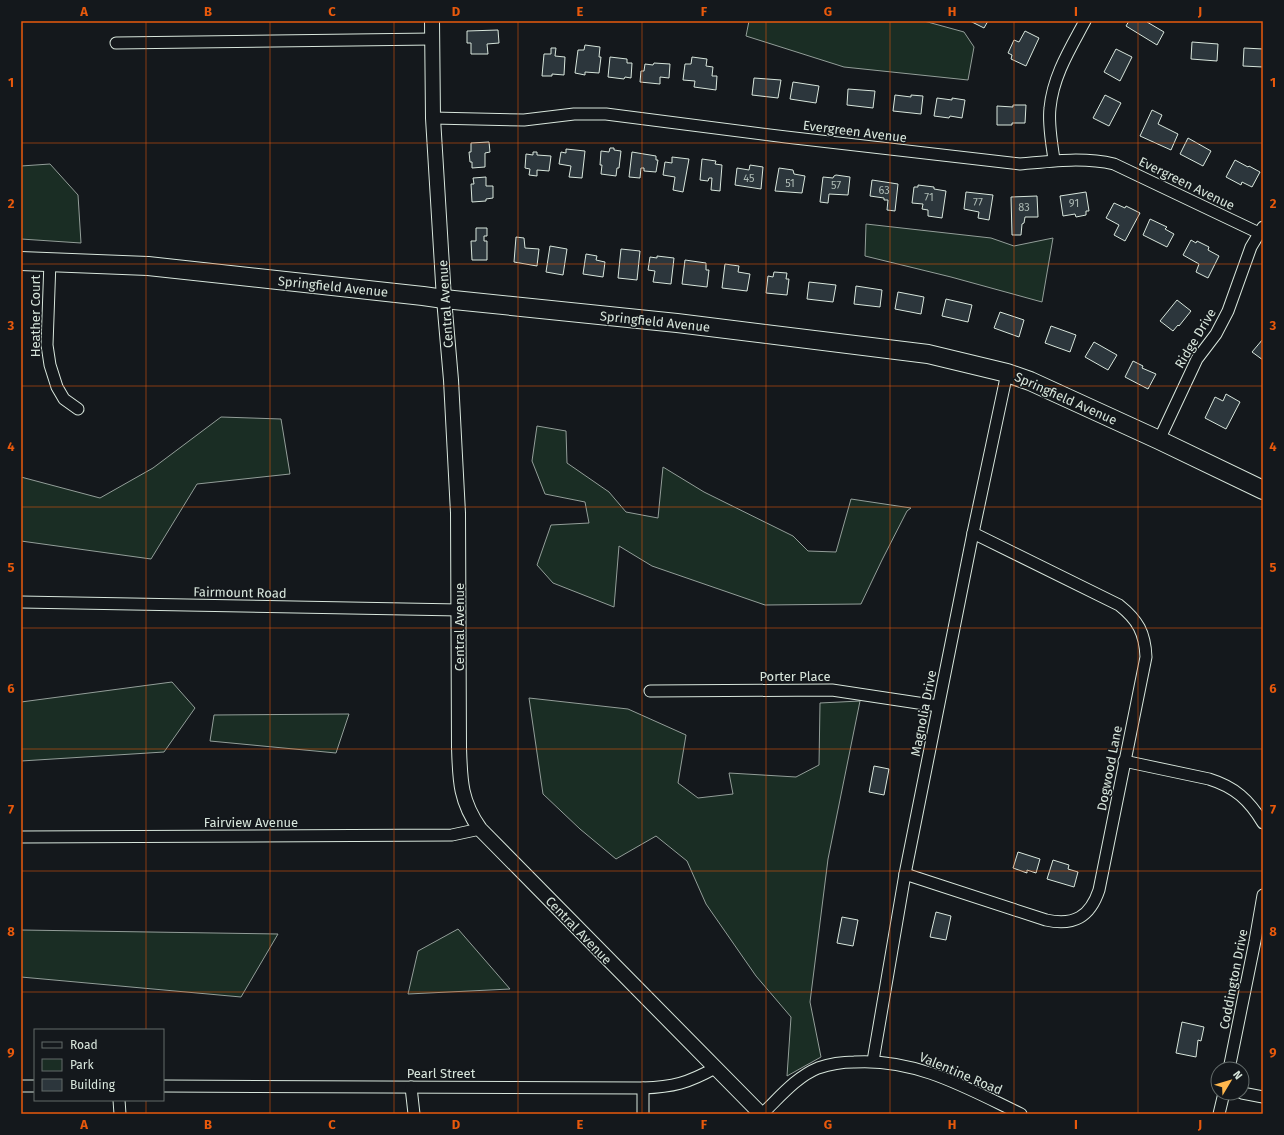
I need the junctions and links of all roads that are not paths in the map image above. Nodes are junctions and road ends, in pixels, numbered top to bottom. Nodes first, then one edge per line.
1 (432, 21) edge
2 (1084, 21) edge
3 (432, 39) junction
4 (116, 42) dead end
5 (433, 118) junction
6 (1054, 160) junction
7 (1261, 230) edge
8 (21, 261) edge
9 (50, 261) junction
10 (444, 299) junction
11 (1007, 373) junction
12 (78, 409) dead end
13 (1159, 440) junction
14 (1263, 490) edge
15 (973, 533) junction
16 (21, 602) edge
17 (459, 610) junction
18 (650, 691) dead end
19 (938, 706) junction
20 (1124, 760) junction
21 (1263, 823) edge
22 (480, 829) junction
23 (21, 836) edge
24 (905, 874) junction
25 (1263, 895) edge
26 (1259, 941) edge
27 (873, 1061) junction
28 (1231, 1061) edge
29 (715, 1068) junction
30 (21, 1086) edge
31 (34, 1086) edge
32 (164, 1086) edge
33 (411, 1087) junction
34 (643, 1088) junction
35 (1250, 1095) edge
36 (1263, 1097) edge
37 (119, 1101) edge
38 (1222, 1101) edge
39 (120, 1114) edge
40 (414, 1114) edge
41 (643, 1114) edge
42 (762, 1114) edge
43 (1021, 1114) edge
44 (1220, 1114) edge

1 - 3 street, Central Avenue
2 - 6 street
3 - 4 street
3 - 5 street, Central Avenue
5 - 6 street, Evergreen Avenue
5 - 10 street, Central Avenue
6 - 7 street, Evergreen Avenue
7 - 13 street, Ridge Drive
8 - 9 main road, Springfield Avenue
9 - 10 main road, Springfield Avenue
9 - 12 street, Heather Court
10 - 11 main road, Springfield Avenue
10 - 17 street, Central Avenue
11 - 13 main road, Springfield Avenue
11 - 15 street, Magnolia Drive
13 - 14 main road, Springfield Avenue
15 - 19 street, Magnolia Drive
15 - 20 street, Dogwood Lane
16 - 17 street, Fairmount Road
17 - 22 street, Central Avenue
18 - 19 street, Porter Place
19 - 24 street, Magnolia Drive
20 - 21 street
20 - 24 street, Dogwood Lane
22 - 23 street, Fairview Avenue
22 - 29 street, Central Avenue
24 - 27 street, Magnolia Drive
25 - 26 street, Coddington Drive
26 - 28 street, Coddington Drive
27 - 42 street, Valentine Road
27 - 43 street, Valentine Road
29 - 34 street, Pearl Street
29 - 42 street, Central Avenue
30 - 31 street
32 - 33 street, Pearl Street
33 - 34 street, Pearl Street
33 - 40 street
34 - 41 street
35 - 36 street
37 - 39 street
38 - 44 street

